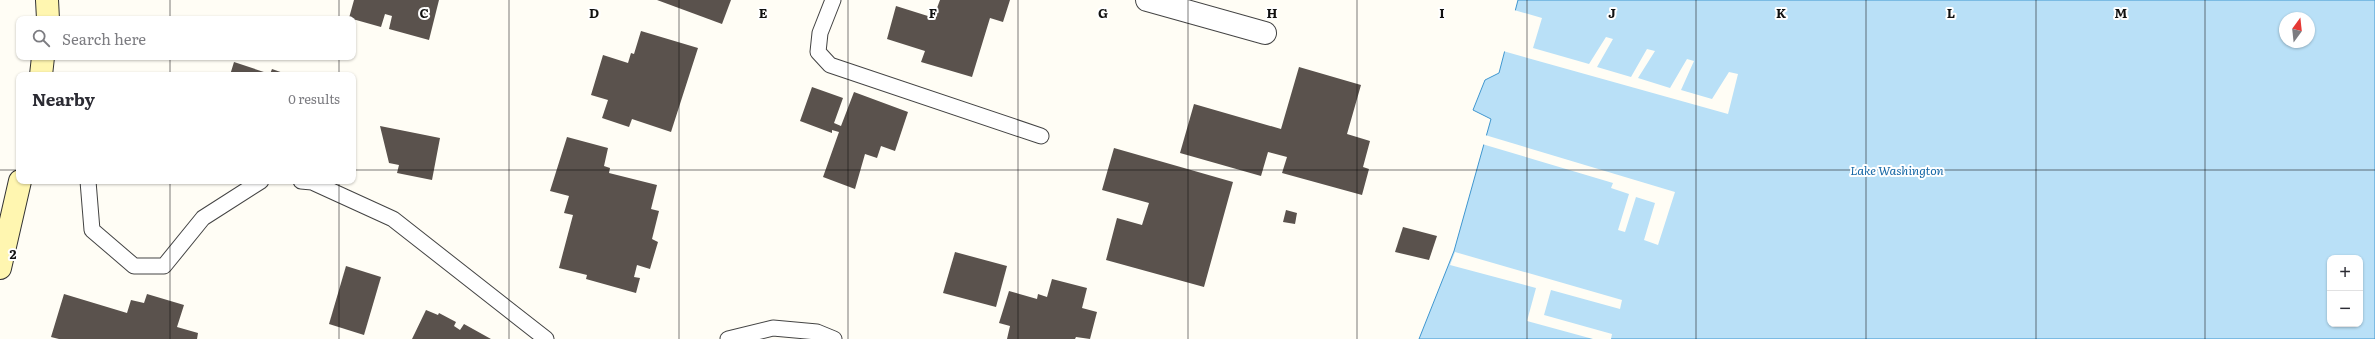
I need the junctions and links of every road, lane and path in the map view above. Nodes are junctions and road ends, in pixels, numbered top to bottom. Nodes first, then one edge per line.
1 (47, 0) edge
2 (833, 0) edge
3 (1147, 0) edge
4 (48, 16) edge
5 (1264, 33) dead end
6 (43, 60) edge
7 (41, 72) edge
8 (1041, 136) dead end
9 (19, 184) edge
10 (88, 184) edge
11 (256, 184) edge
12 (316, 184) edge
13 (0, 268) edge
14 (546, 339) edge
15 (728, 339) edge
16 (834, 339) edge

1 - 4 street
2 - 8 lane
3 - 5 street
6 - 7 street
9 - 13 street
10 - 11 lane
12 - 14 lane
15 - 16 lane

